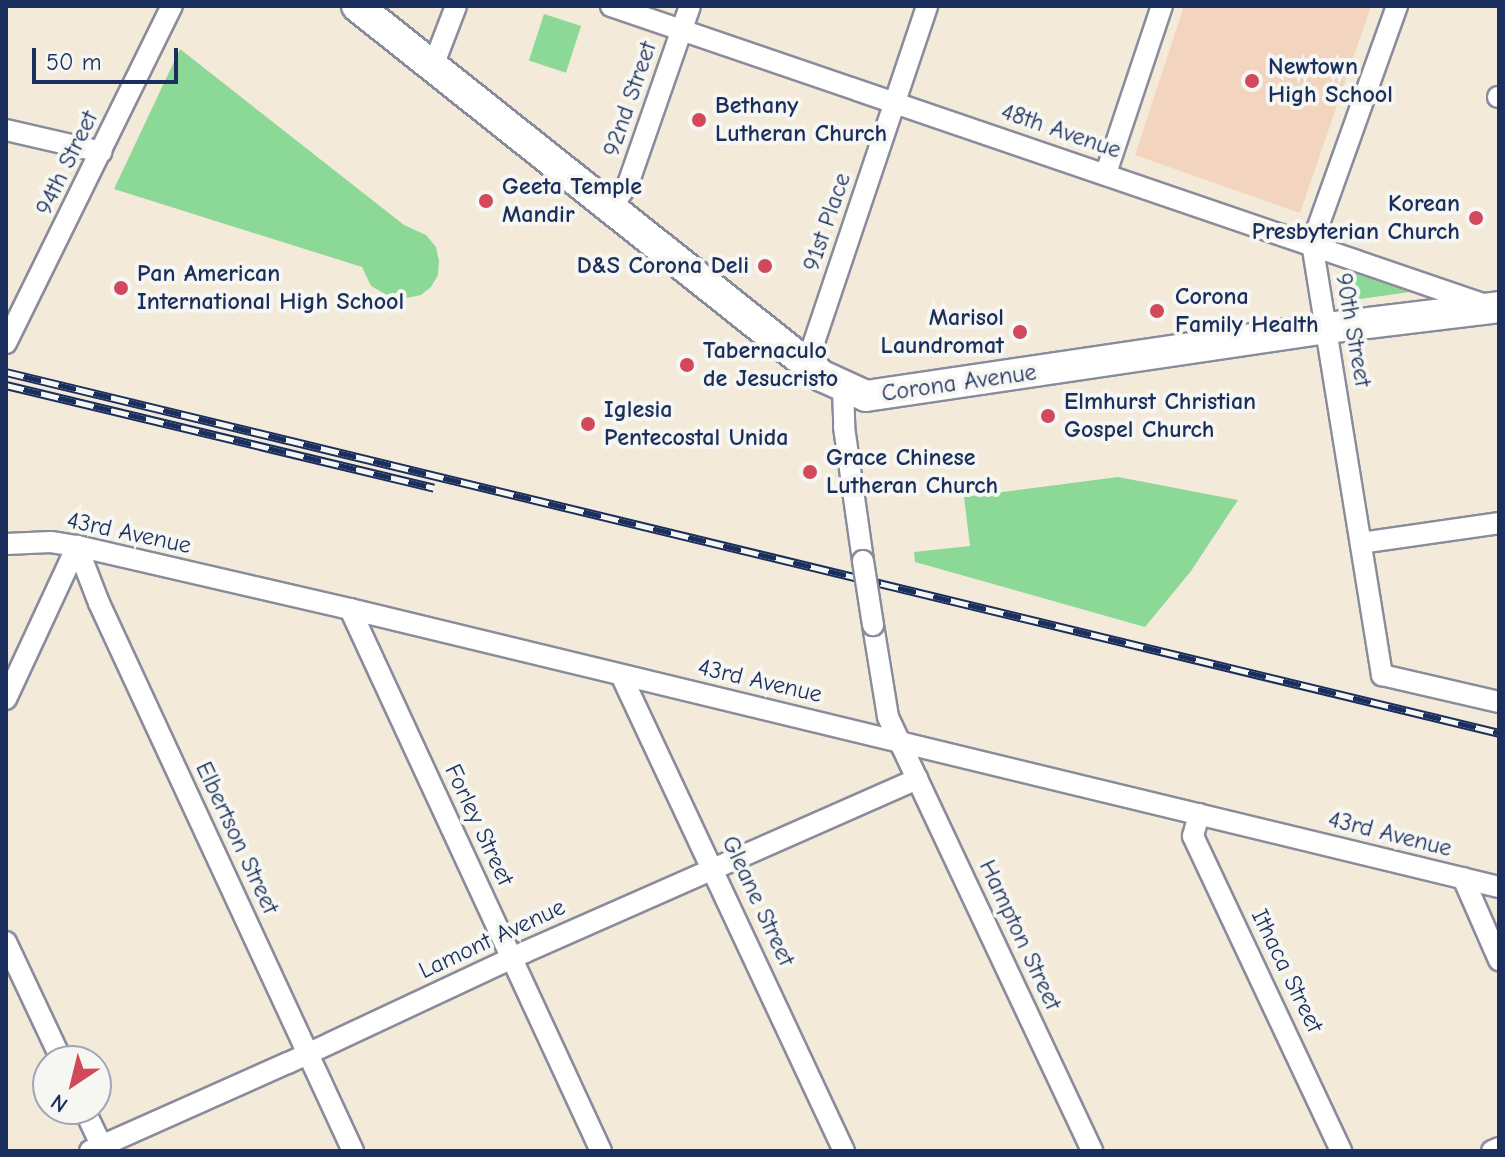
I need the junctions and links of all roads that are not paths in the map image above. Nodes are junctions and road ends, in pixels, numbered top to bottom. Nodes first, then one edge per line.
1 (172, 6) edge
2 (357, 6) edge
3 (456, 6) edge
4 (611, 6) edge
5 (690, 6) edge
6 (927, 6) edge
7 (1162, 6) edge
8 (1397, 6) edge
9 (681, 30) junction
10 (433, 66) junction
11 (895, 103) junction
12 (6, 130) edge
13 (102, 152) junction
14 (1106, 173) junction
15 (612, 206) junction
16 (1312, 243) junction
17 (1496, 307) edge
18 (1326, 328) junction
19 (7, 343) edge
20 (807, 363) junction
21 (843, 389) junction
22 (1499, 523) edge
23 (1361, 543) junction
24 (6, 544) edge
25 (77, 546) junction
26 (350, 609) junction
27 (621, 675) junction
28 (6, 699) edge
29 (1499, 702) edge
30 (901, 742) junction
31 (918, 779) junction
32 (1199, 814) junction
33 (714, 868) junction
34 (1463, 878) junction
35 (1499, 887) edge
36 (6, 942) edge
37 (512, 958) junction
38 (1499, 960) edge
39 (54, 1045) edge
40 (308, 1054) junction
41 (90, 1125) edge
42 (1499, 1148) edge
43 (99, 1149) edge
44 (353, 1151) edge
45 (601, 1151) edge
46 (844, 1151) edge
47 (1092, 1151) edge
48 (1341, 1151) edge
49 (1492, 1151) edge

1 - 13 street, 94th Street
2 - 10 street, Corona Avenue
3 - 10 street
4 - 9 street, 48th Avenue
5 - 9 street, 92nd Street
6 - 11 street, 91st Place
7 - 14 street
8 - 16 street, 90th Street
9 - 11 street, 48th Avenue
9 - 15 street, 92nd Street
10 - 15 street, Corona Avenue
11 - 14 street, 48th Avenue
11 - 20 street, 91st Place
12 - 13 street
13 - 19 street, 94th Street
14 - 16 street, 48th Avenue
15 - 20 street, Corona Avenue
16 - 17 street, 48th Avenue
16 - 18 street, 90th Street
17 - 18 street, Corona Avenue
18 - 21 street, Corona Avenue
18 - 23 street, 90th Street
20 - 21 street, Corona Avenue
21 - 30 street, bridge
22 - 23 street
23 - 29 street, 90th Street
24 - 25 street, 43rd Avenue
25 - 26 street, 43rd Avenue
25 - 28 street
25 - 40 street, Elbertson Street
26 - 27 street, 43rd Avenue
26 - 37 street, Forley Street
27 - 30 street, 43rd Avenue
27 - 33 street, Gleane Street
30 - 31 street, Hampton Street
30 - 32 street, 43rd Avenue
31 - 33 street, Lamont Avenue
31 - 47 street, Hampton Street
32 - 34 street, 43rd Avenue
32 - 48 street, Ithaca Street
33 - 37 street, Lamont Avenue
33 - 46 street, Gleane Street
34 - 35 street, 43rd Avenue
34 - 38 street
36 - 39 street
37 - 40 street, Lamont Avenue
37 - 45 street, Forley Street
40 - 43 street, Lamont Avenue
40 - 44 street, Elbertson Street
41 - 43 street
42 - 49 street

